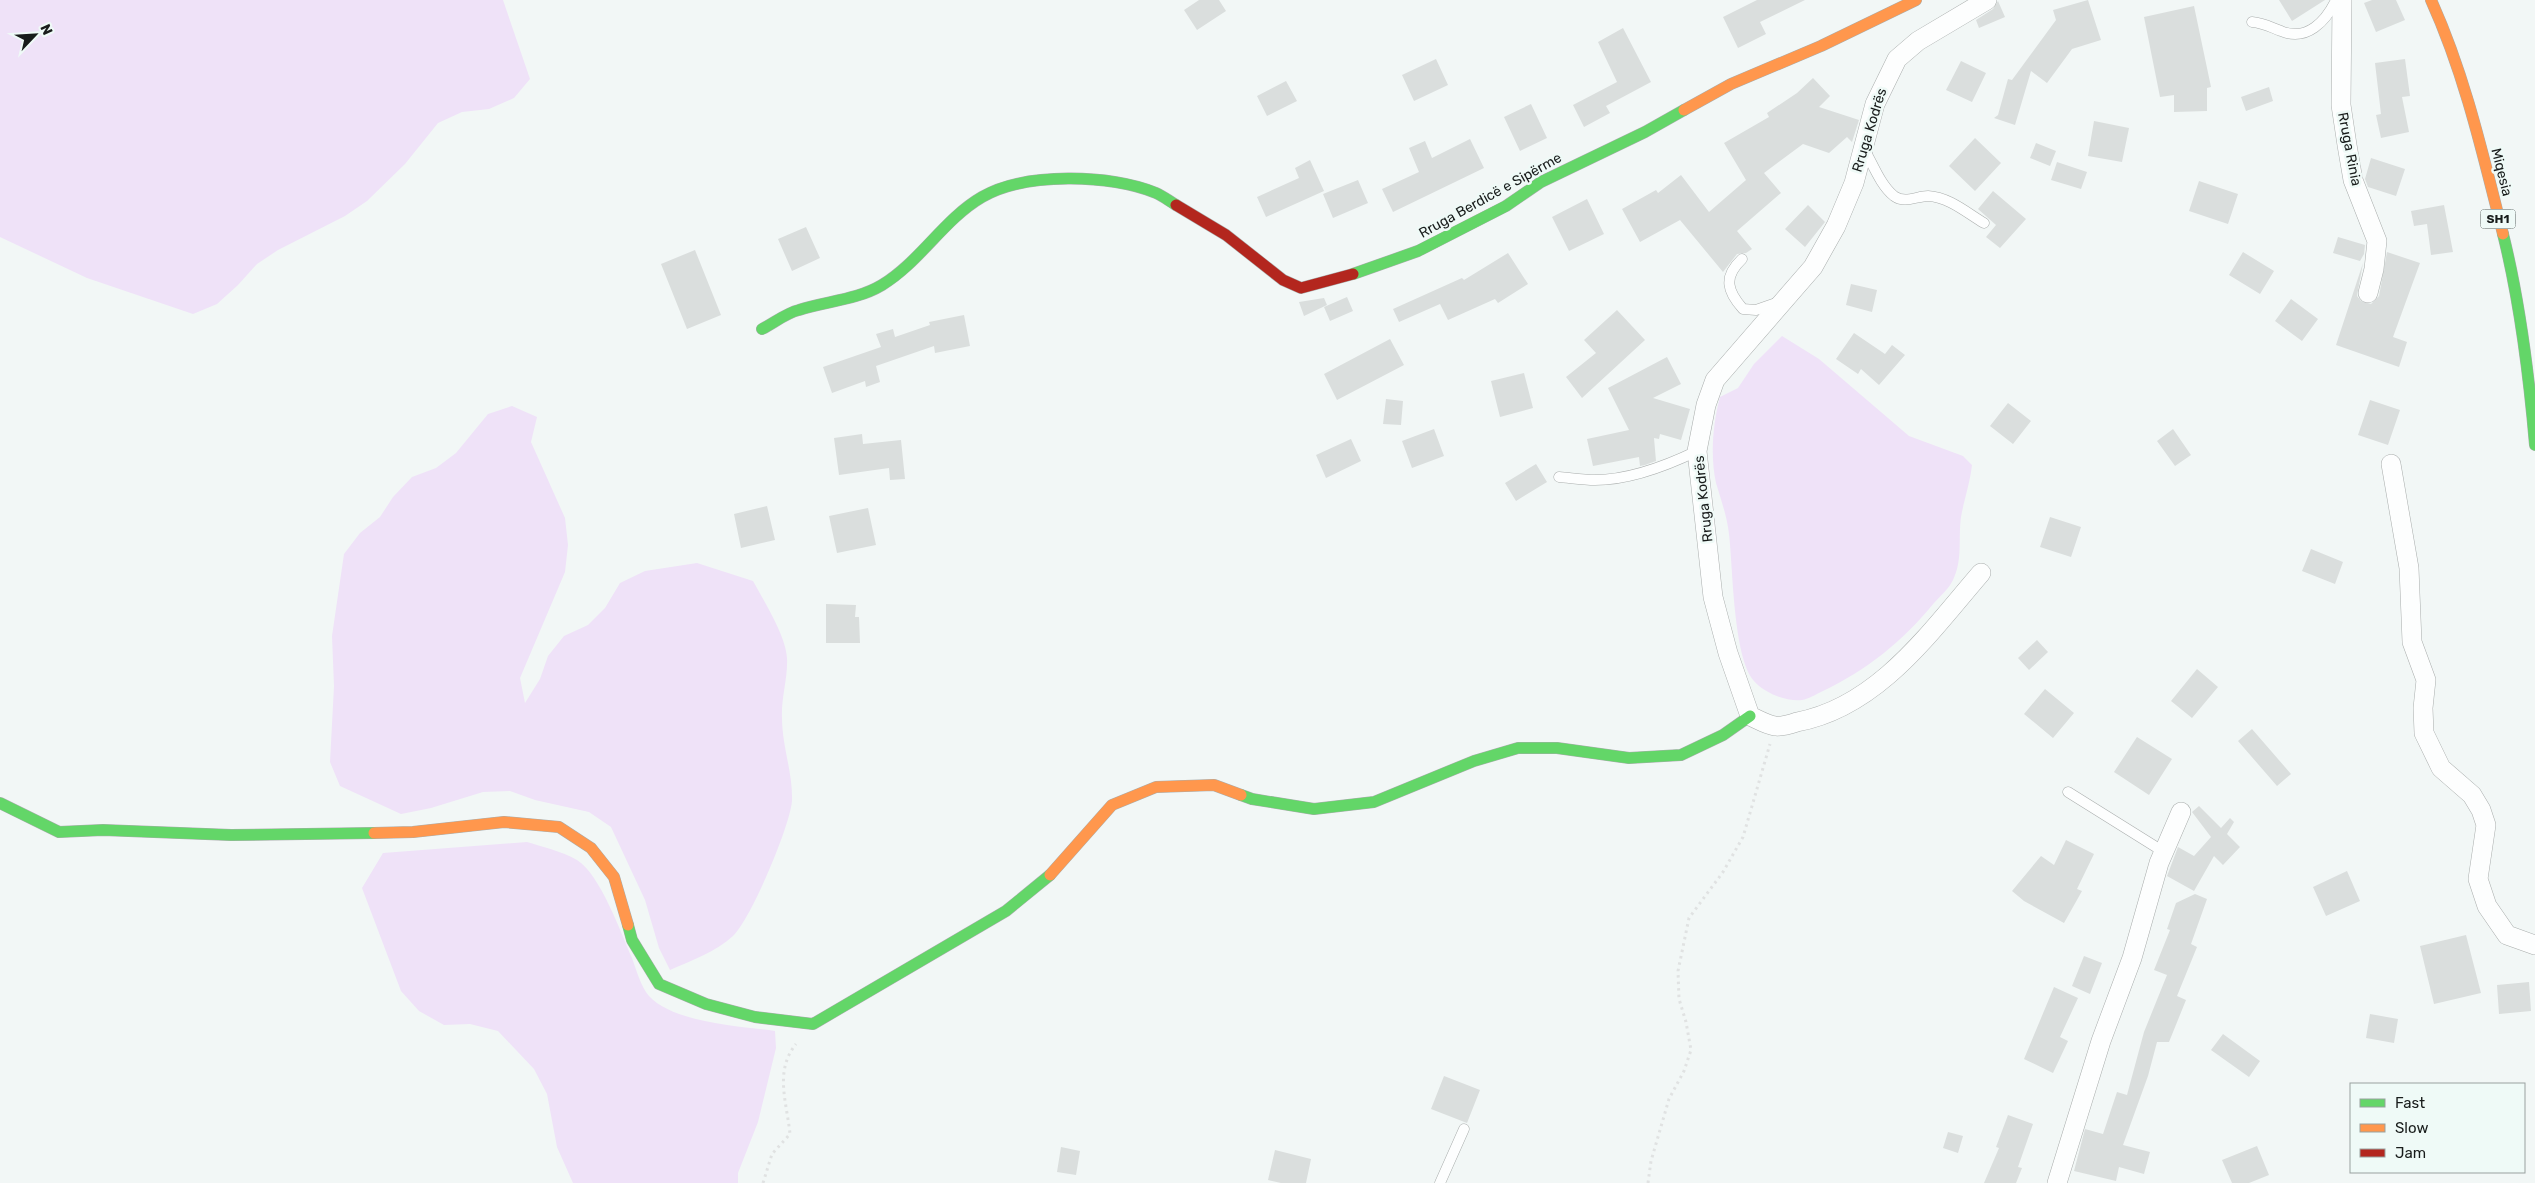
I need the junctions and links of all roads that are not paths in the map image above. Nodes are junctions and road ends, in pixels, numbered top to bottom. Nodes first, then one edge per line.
1 (1916, 0) edge
2 (1987, 0) edge
3 (2336, 0) edge
4 (2342, 0) edge
5 (2431, 0) edge
6 (2252, 22) dead end
7 (1863, 146) junction
8 (1984, 223) dead end
9 (1742, 259) dead end
10 (2368, 293) dead end
11 (1783, 300) junction
12 (762, 329) dead end
13 (2535, 445) edge
14 (1697, 451) junction
15 (2391, 464) dead end
16 (1559, 477) dead end
17 (1981, 574) dead end
18 (1750, 716) junction
19 (2068, 792) dead end
20 (0, 803) edge
21 (2182, 812) dead end
22 (2164, 852) junction
23 (2535, 945) edge
24 (1464, 1129) dead end
25 (1440, 1183) edge
26 (2056, 1183) edge

1 - 12 street, Rruga Berdicë e Sipërme
2 - 7 street, Rruga Kodrës
3 - 6 lane
4 - 10 street, Rruga Rinia
5 - 13 street, Miqesia / SH1
7 - 8 lane
7 - 11 street, Rruga Kodrës
9 - 11 lane
11 - 14 street, Rruga Kodrës
14 - 16 lane
14 - 18 street, Rruga Kodrës
15 - 23 street
17 - 18 street
18 - 20 street
19 - 22 lane
21 - 22 street
22 - 26 street
24 - 25 lane

